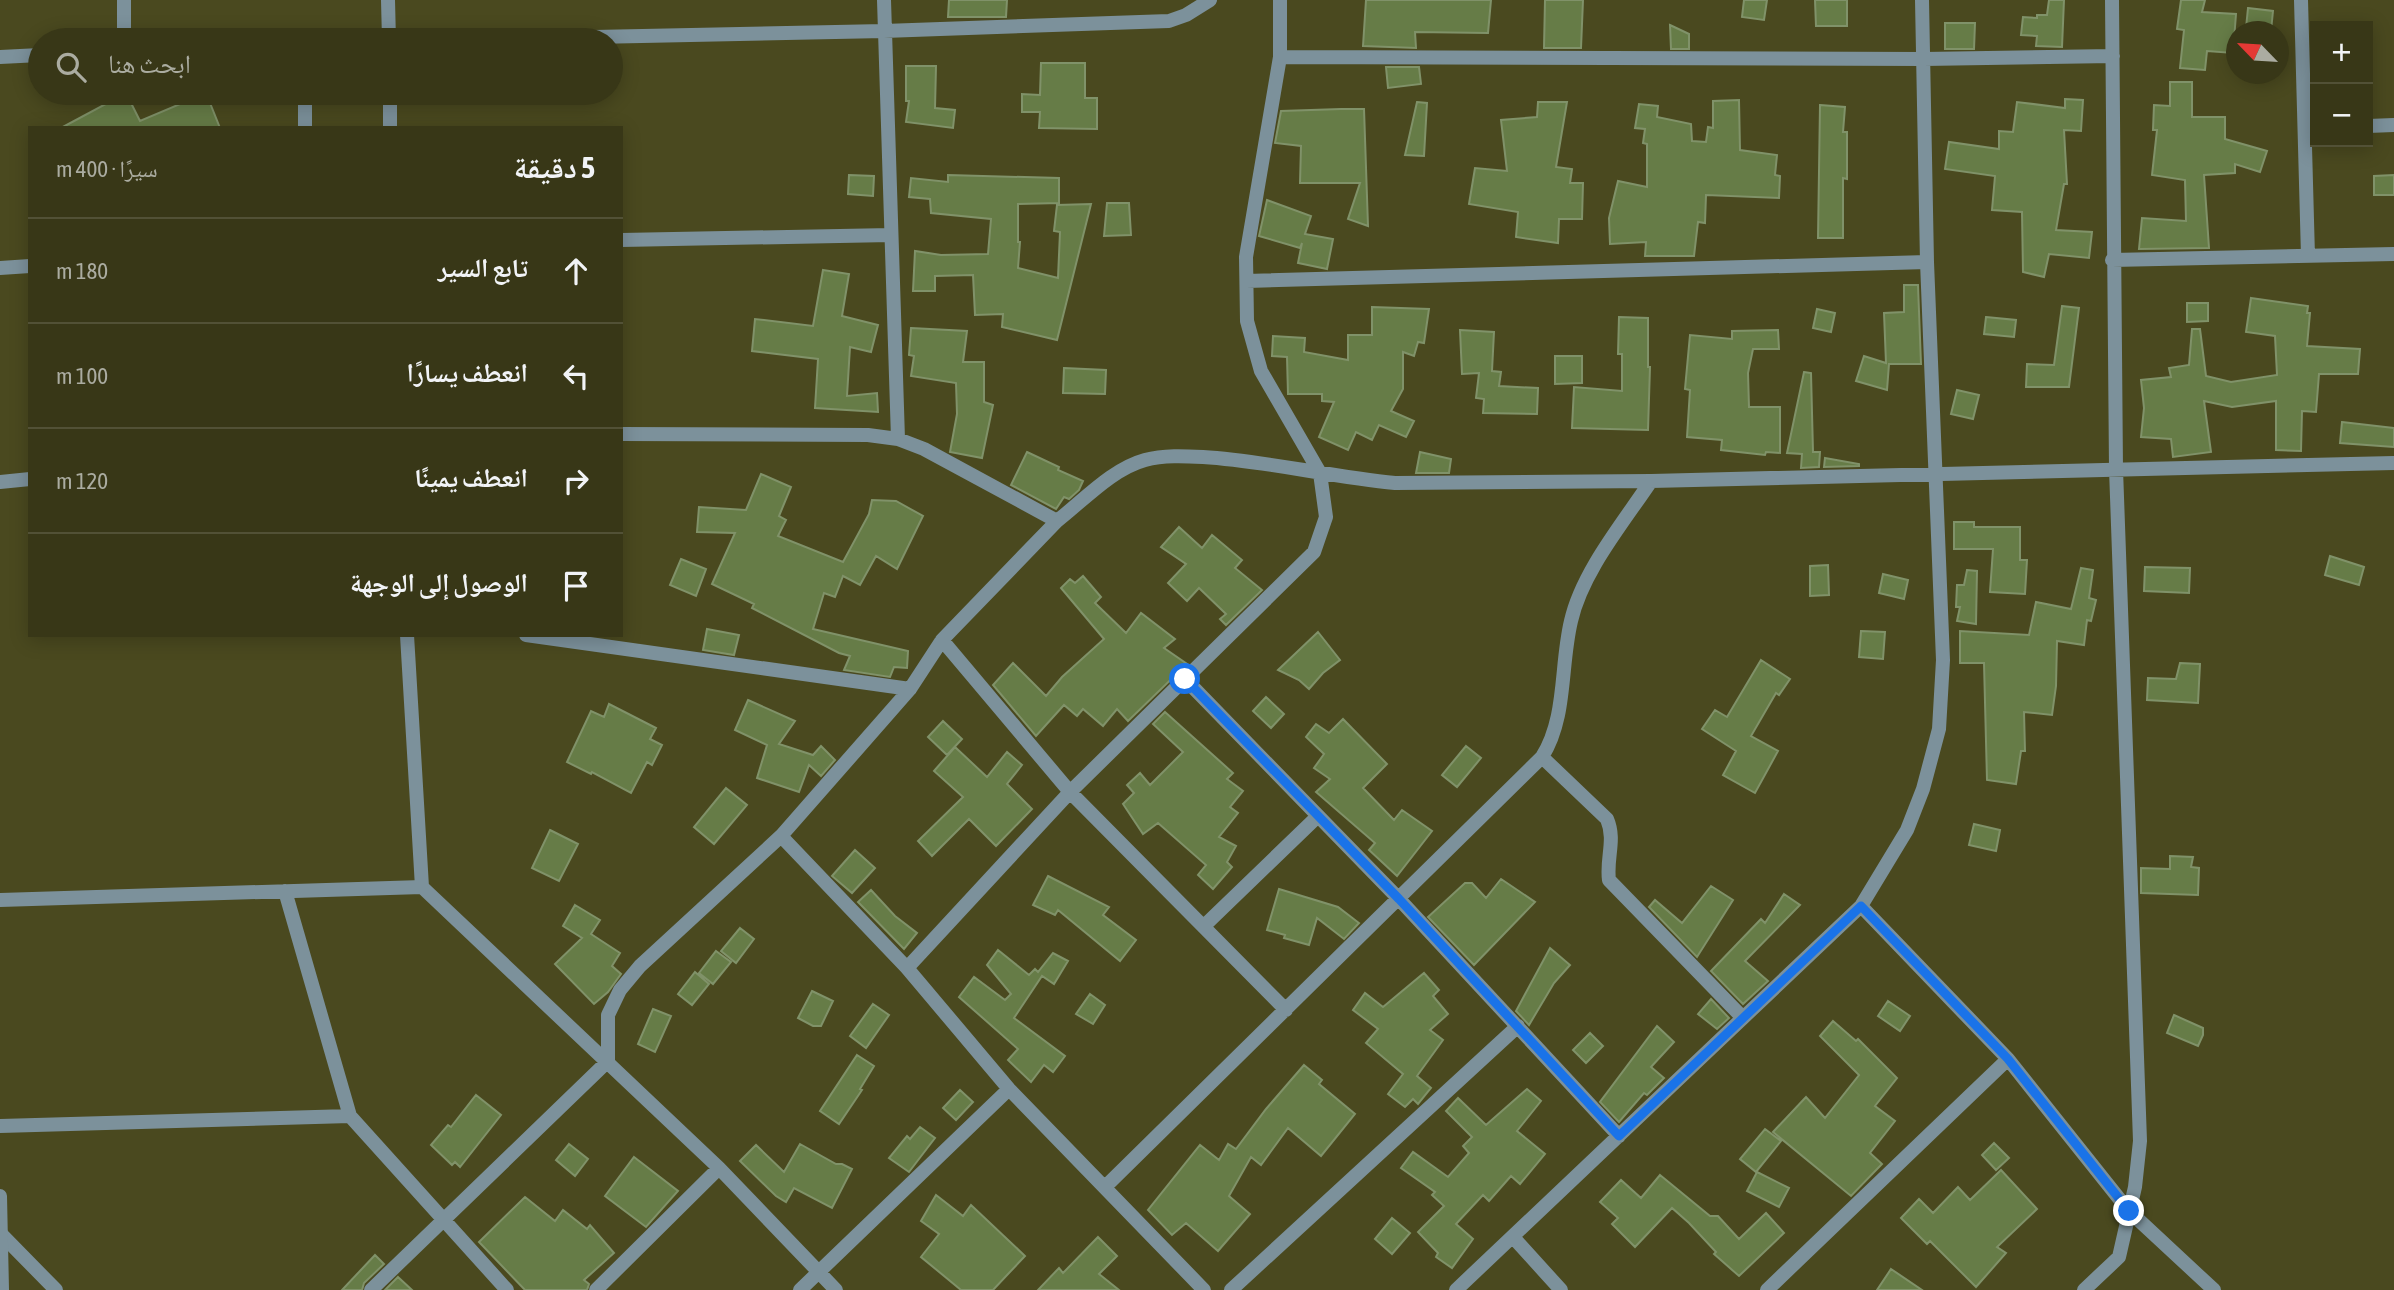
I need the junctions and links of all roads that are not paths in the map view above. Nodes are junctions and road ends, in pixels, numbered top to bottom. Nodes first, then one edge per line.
1 (124, 0) edge
2 (388, 0) edge
3 (884, 0) edge
4 (1210, 0) edge
5 (1280, 0) edge
6 (1922, 0) edge
7 (2112, 0) edge
8 (2301, 0) edge
9 (124, 28) edge
10 (389, 28) edge
11 (884, 31) junction
12 (623, 36) edge
13 (28, 56) edge
14 (2113, 56) junction
15 (0, 57) edge
16 (1280, 57) junction
17 (1924, 59) junction
18 (305, 105) edge
19 (390, 105) edge
20 (2394, 125) edge
21 (305, 126) edge
22 (390, 126) edge
23 (2373, 126) edge
24 (2310, 128) edge
25 (891, 235) junction
26 (623, 240) edge
27 (2394, 254) edge
28 (2308, 256) junction
29 (2112, 260) junction
30 (1927, 262) junction
31 (28, 266) edge
32 (0, 268) edge
33 (1247, 282) junction
34 (623, 434) edge
35 (898, 439) junction
36 (2394, 463) edge
37 (2116, 469) junction
38 (1320, 473) junction
39 (1934, 475) junction
40 (28, 479) edge
41 (1651, 481) junction
42 (0, 482) edge
43 (1058, 521) junction
44 (408, 637) edge
45 (540, 637) edge
46 (942, 640) junction
47 (1185, 679) junction
48 (910, 689) junction
49 (1542, 757) junction
50 (1070, 792) junction
51 (1318, 816) junction
52 (781, 836) junction
53 (422, 887) junction
54 (285, 891) junction
55 (1399, 899) junction
56 (0, 900) edge
57 (1861, 906) junction
58 (1204, 926) junction
59 (907, 968) junction
60 (1286, 1010) junction
61 (1743, 1018) junction
62 (1517, 1026) junction
63 (2008, 1059) junction
64 (608, 1061) junction
65 (1009, 1089) junction
66 (350, 1116) junction
67 (0, 1126) edge
68 (1619, 1136) junction
69 (719, 1168) junction
70 (1105, 1187) junction
71 (0, 1196) edge
72 (2129, 1211) junction
73 (444, 1220) junction
74 (1, 1234) edge
75 (1513, 1237) junction
76 (819, 1272) junction
77 (2, 1290) edge
78 (56, 1290) edge
79 (371, 1290) edge
80 (507, 1290) edge
81 (597, 1290) edge
82 (800, 1290) edge
83 (836, 1290) edge
84 (1205, 1290) edge
85 (1231, 1290) edge
86 (1456, 1290) edge
87 (1561, 1290) edge
88 (1768, 1290) edge
89 (2084, 1290) edge
90 (2214, 1290) edge

1 - 9 street
2 - 10 street
3 - 11 street
4 - 11 street
5 - 16 street
6 - 17 street
7 - 14 street
8 - 24 street
11 - 12 street
11 - 25 street
13 - 15 street
14 - 17 street
14 - 29 street
16 - 17 street
16 - 33 street
17 - 30 street
18 - 21 street
19 - 22 street
20 - 23 street
24 - 28 street
25 - 26 street
25 - 35 street
27 - 28 street
28 - 29 street
29 - 37 street
30 - 33 street
30 - 39 street
31 - 32 street
33 - 38 street
34 - 35 street
35 - 43 street
36 - 37 street
37 - 39 street
37 - 72 street
38 - 41 street
38 - 43 street
38 - 47 street
39 - 41 street
39 - 57 street
40 - 42 street
41 - 49 street
43 - 46 street
44 - 53 street
45 - 48 street
46 - 48 street
46 - 50 street
47 - 50 street
47 - 51 street
48 - 52 street
49 - 55 street
49 - 61 street
50 - 58 street
50 - 59 street
51 - 55 street
51 - 58 street
52 - 59 street
52 - 64 street
53 - 54 street
53 - 64 street
54 - 56 street
54 - 66 street
55 - 60 street
55 - 62 street
57 - 61 street
57 - 63 street
58 - 60 street
59 - 65 street
60 - 70 street
61 - 68 street
62 - 68 street
62 - 85 street
63 - 72 street
63 - 88 street
64 - 69 street
64 - 73 street
65 - 70 street
65 - 76 street
66 - 67 street
66 - 73 street
68 - 75 street
69 - 76 street
69 - 81 street
70 - 84 street
71 - 74 street
72 - 89 street
72 - 90 street
73 - 79 street
73 - 80 street
74 - 77 street
74 - 78 street
75 - 86 street
75 - 87 street
76 - 82 street
76 - 83 street

